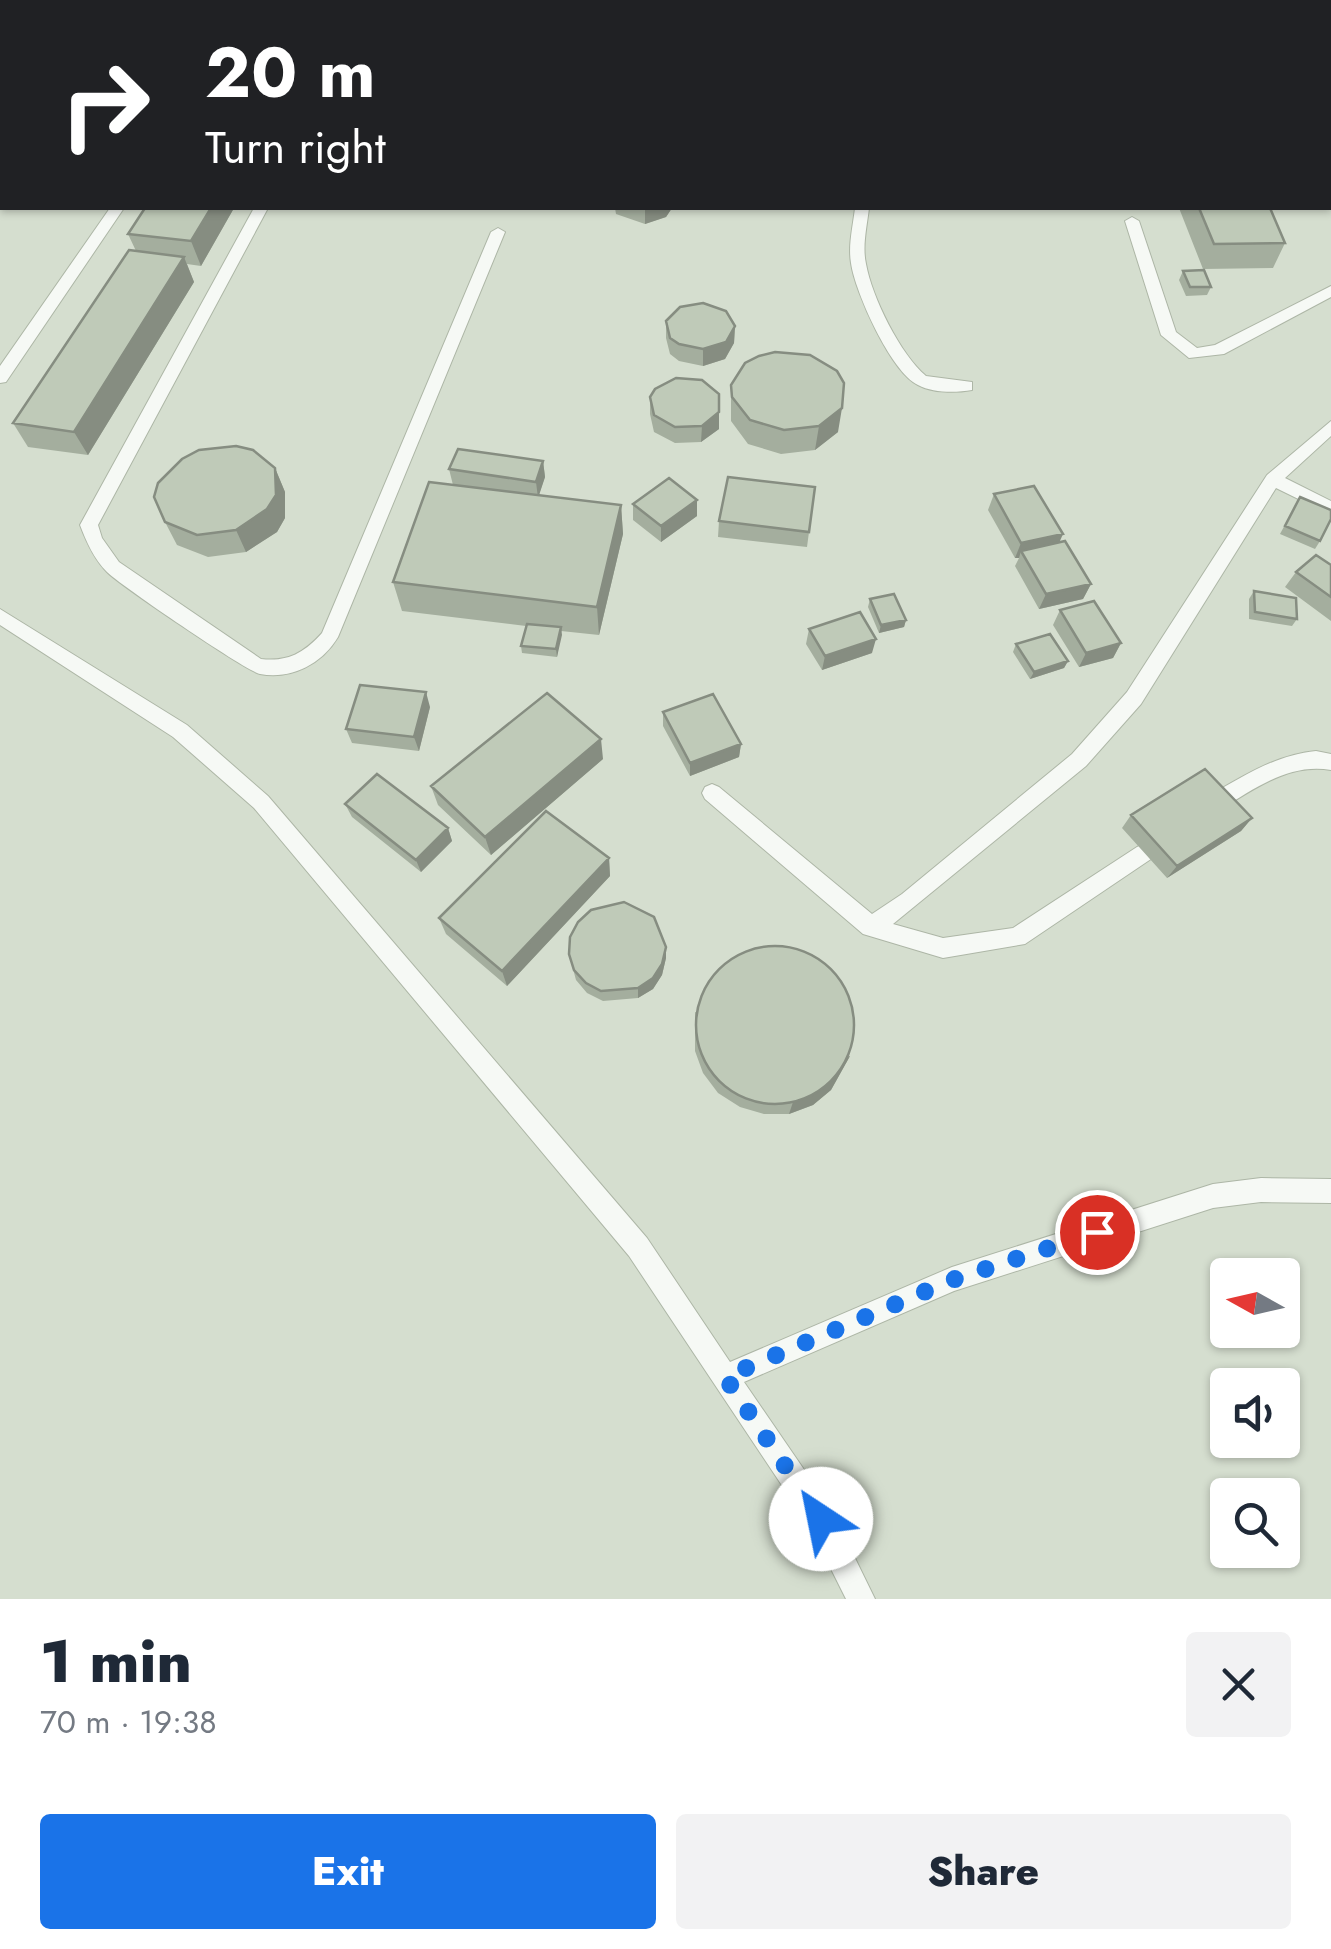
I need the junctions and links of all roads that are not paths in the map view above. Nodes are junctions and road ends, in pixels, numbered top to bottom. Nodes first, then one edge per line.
1 (116, 210) edge
2 (260, 210) edge
3 (862, 210) edge
4 (1132, 221) dead end
5 (498, 232) dead end
6 (1331, 291) edge
7 (0, 378) edge
8 (966, 386) dead end
9 (1331, 427) edge
10 (1274, 479) junction
11 (1331, 509) edge
12 (0, 616) edge
13 (1331, 762) edge
14 (712, 793) dead end
15 (1214, 804) edge
16 (1144, 854) edge
17 (871, 926) junction
18 (1331, 1191) edge
19 (725, 1377) junction
20 (861, 1599) edge

1 - 7 lane
2 - 5 lane
3 - 8 lane
4 - 6 lane
9 - 10 lane
10 - 11 lane
10 - 17 lane
12 - 19 lane
13 - 15 lane
14 - 17 lane
16 - 17 lane
18 - 19 lane
19 - 20 lane

